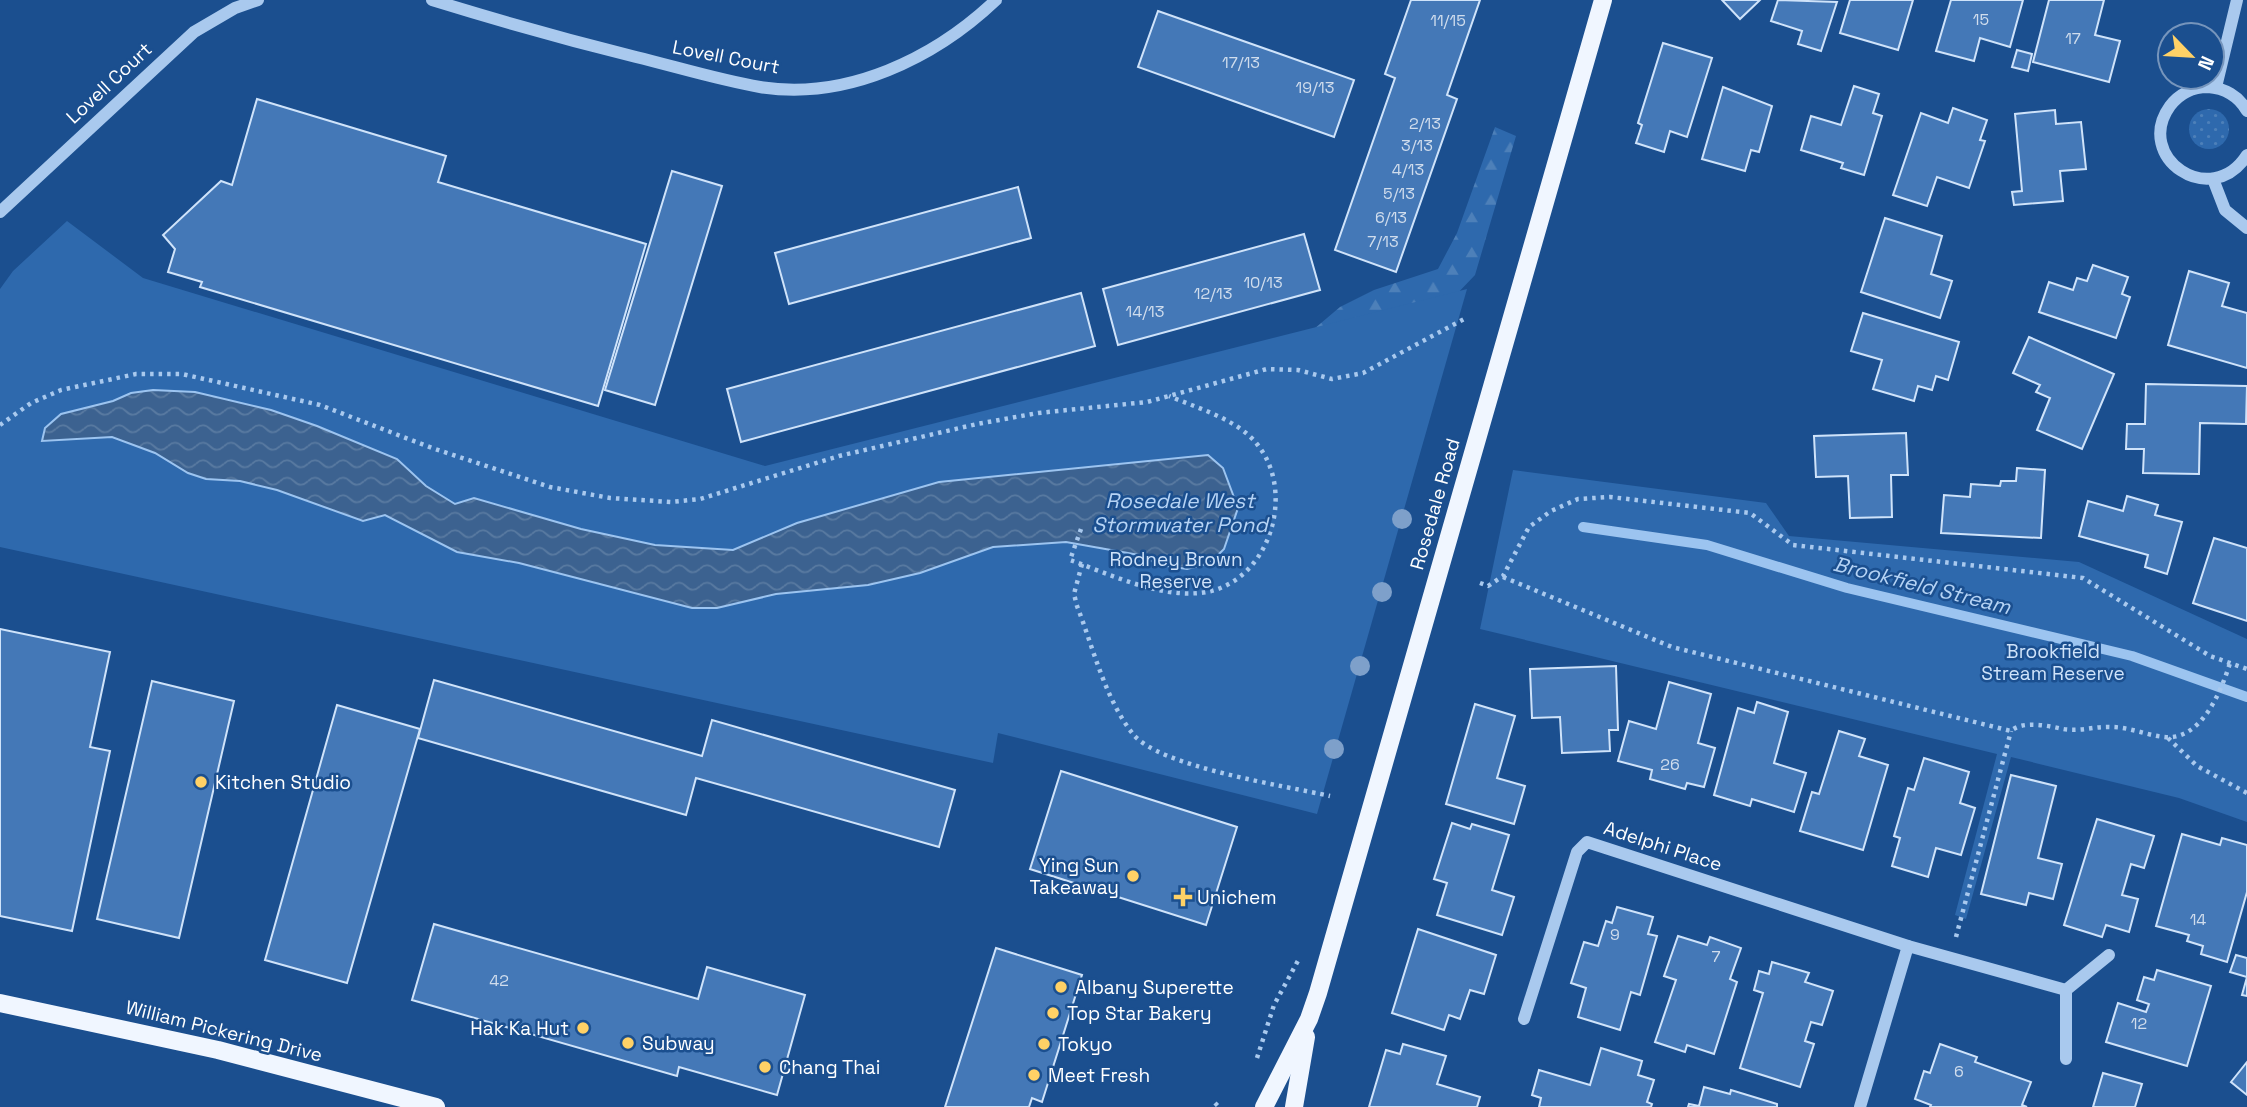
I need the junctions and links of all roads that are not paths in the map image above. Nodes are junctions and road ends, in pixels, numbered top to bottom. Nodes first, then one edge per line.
1 (258, 0) edge
2 (432, 0) edge
3 (996, 0) edge
4 (1603, 0) edge
5 (2237, 0) edge
6 (2226, 46) edge
7 (2192, 91) edge
8 (2226, 91) edge
9 (2247, 111) edge
10 (2247, 155) edge
11 (2213, 179) junction
12 (0, 212) edge
13 (2247, 228) edge
14 (1908, 946) junction
15 (2109, 955) dead end
16 (2066, 990) junction
17 (0, 1003) edge
18 (1309, 1019) junction
19 (1524, 1019) dead end
20 (2066, 1059) dead end
21 (436, 1107) edge
22 (1264, 1107) edge
23 (1294, 1107) edge
24 (1860, 1107) edge

1 - 12 street, Lovell Court
2 - 3 street, Lovell Court
4 - 18 main road, Rosedale Road
5 - 6 street
7 - 11 street
8 - 9 street
10 - 11 street
11 - 13 street
14 - 16 street, Adelphi Place
14 - 19 street, Adelphi Place
14 - 24 street
15 - 16 street
16 - 20 street
17 - 21 main road, William Pickering Drive
18 - 22 main road, Rosedale Road
18 - 23 main road, Rosedale Road

